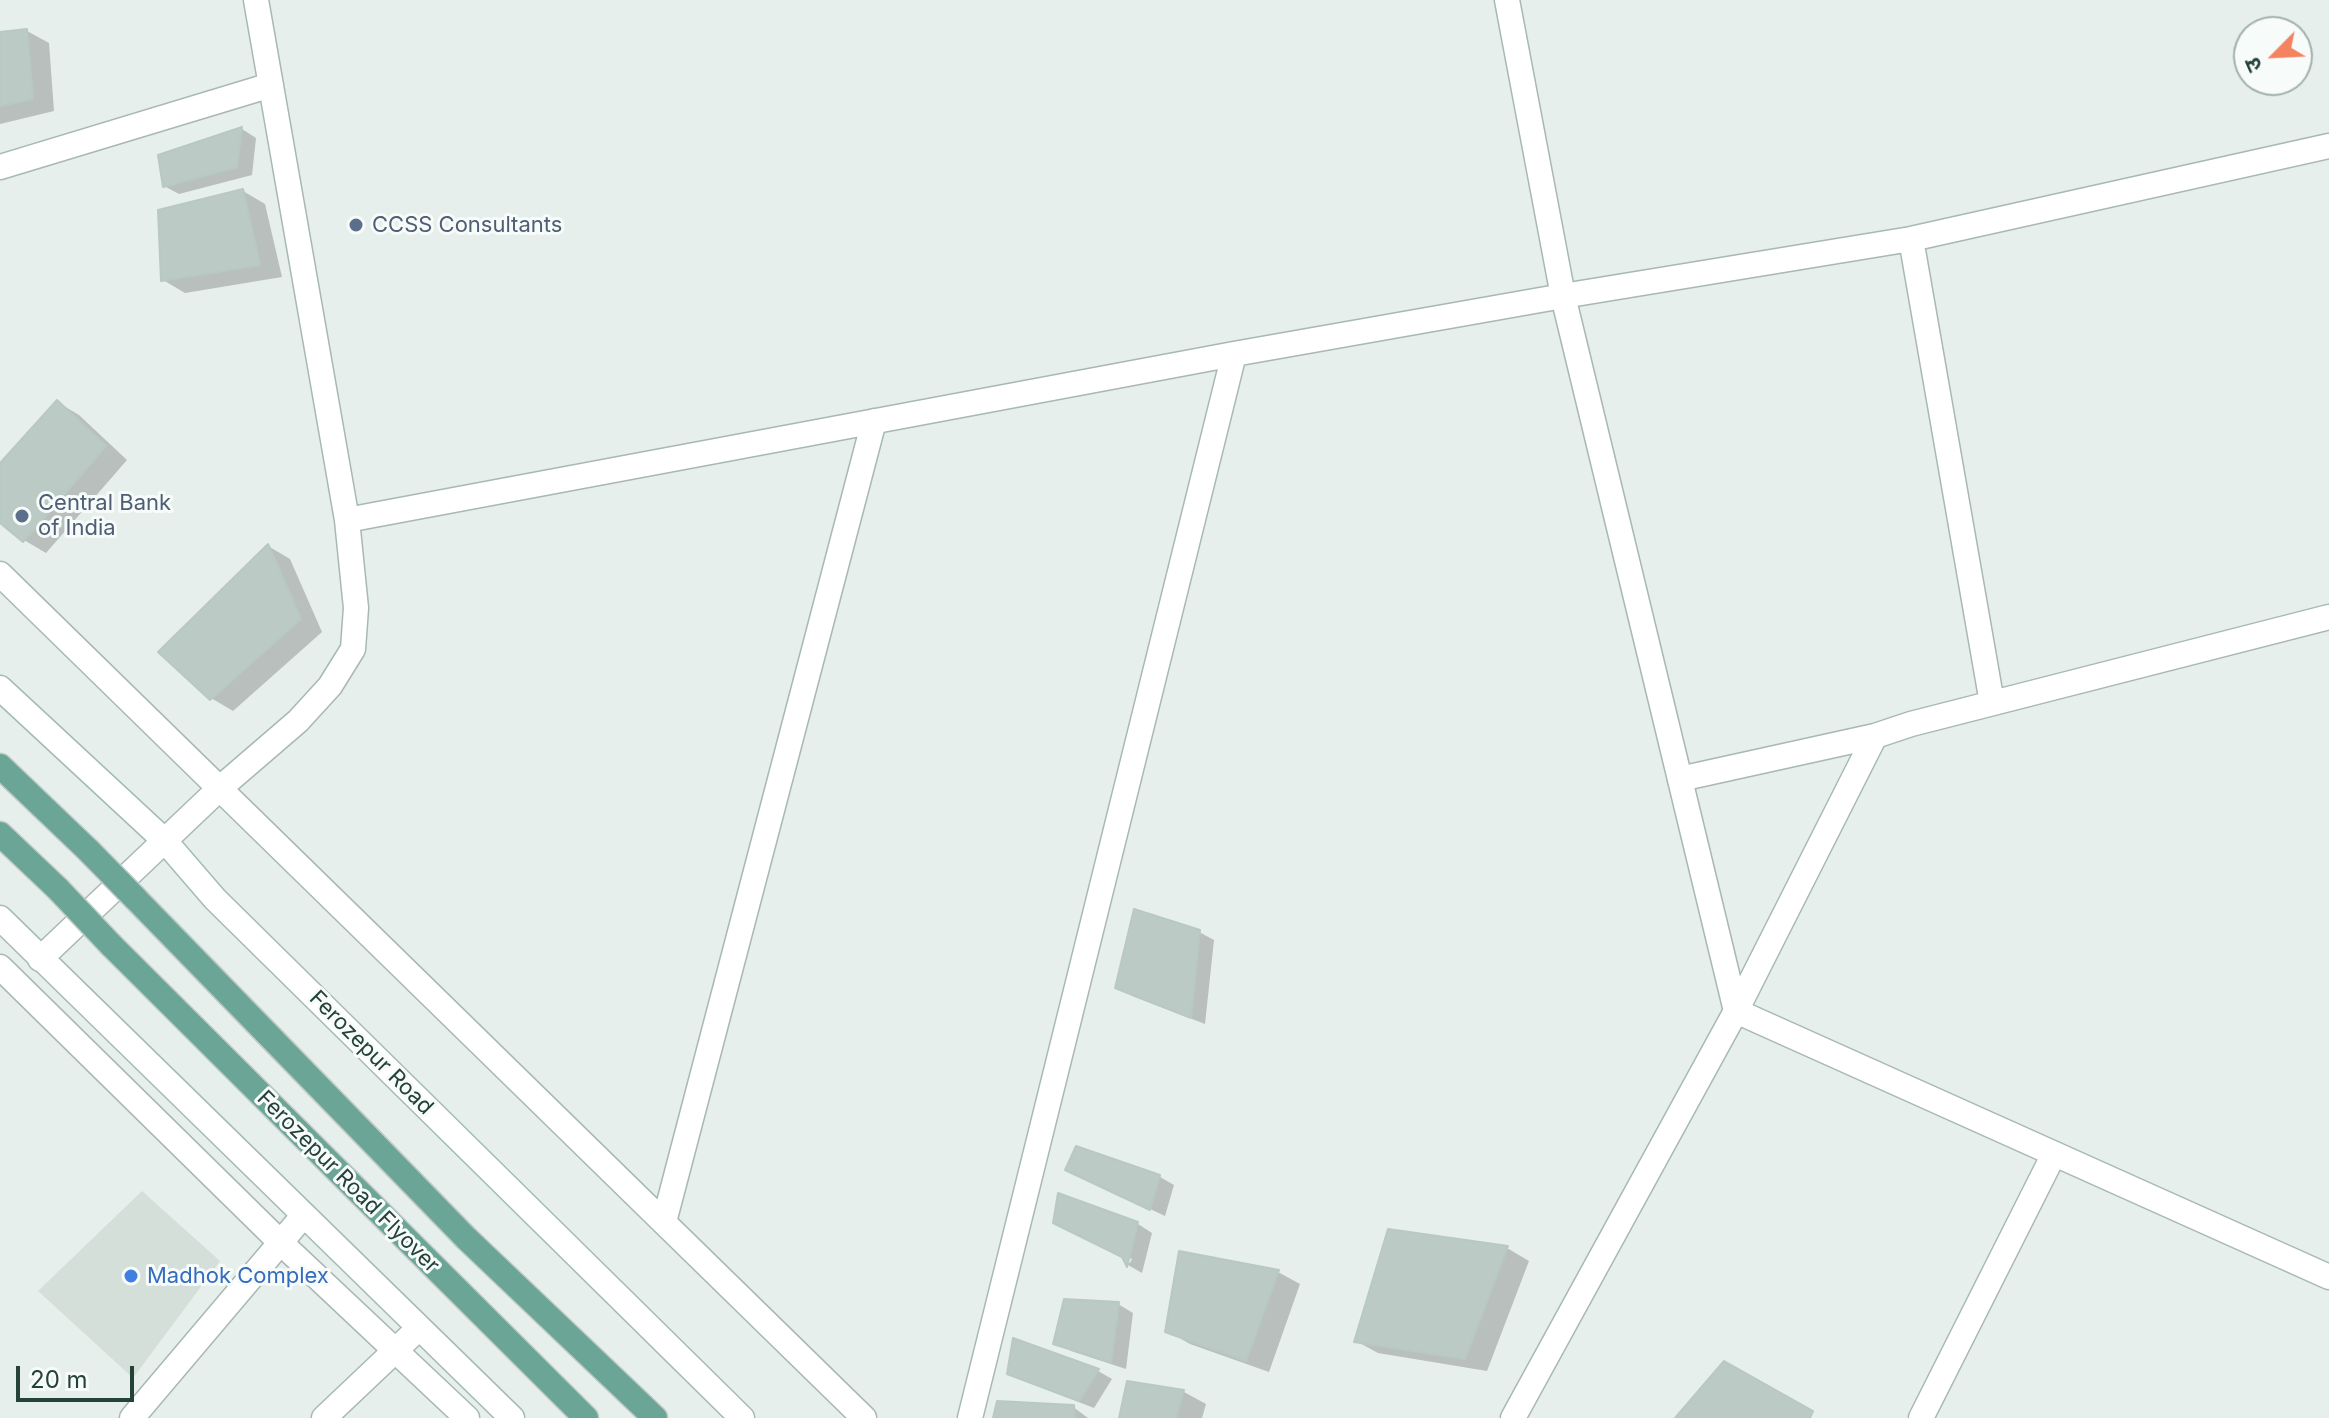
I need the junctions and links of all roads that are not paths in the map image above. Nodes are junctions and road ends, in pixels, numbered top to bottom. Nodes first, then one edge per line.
1 (256, 0) edge
2 (1507, 0) edge
3 (271, 85) junction
4 (2329, 146) edge
5 (0, 167) edge
6 (1911, 239) junction
7 (1563, 296) junction
8 (1234, 354) junction
9 (874, 421) junction
10 (347, 520) junction
11 (0, 574) edge
12 (2326, 619) edge
13 (0, 688) edge
14 (1992, 703) junction
15 (1875, 736) junction
16 (0, 766) edge
17 (1680, 779) junction
18 (219, 789) junction
19 (0, 834) edge
20 (165, 841) junction
21 (0, 918) edge
22 (40, 959) junction
23 (0, 967) edge
24 (1736, 1011) junction
25 (2054, 1154) junction
26 (303, 1216) junction
27 (664, 1222) junction
28 (280, 1242) junction
29 (2329, 1277) edge
30 (419, 1328) junction
31 (395, 1350) junction
32 (132, 1418) edge
33 (324, 1418) edge
34 (467, 1418) edge
35 (512, 1418) edge
36 (586, 1418) edge
37 (655, 1418) edge
38 (742, 1418) edge
39 (864, 1418) edge
40 (970, 1418) edge
41 (1513, 1418) edge
42 (1921, 1418) edge

1 - 3 street
2 - 7 street
3 - 5 street
3 - 10 street
4 - 6 street
6 - 7 street
6 - 14 street
7 - 8 street
7 - 17 street
8 - 9 street
8 - 40 street
9 - 10 street
9 - 27 street
10 - 18 street
11 - 18 street
12 - 14 street
13 - 20 street, Ferozepur Road
14 - 15 street
15 - 17 street
15 - 24 street
16 - 37 main road, Ferozepur Road Flyover, bridge
17 - 24 street
18 - 20 street
18 - 27 street
19 - 36 main road, Ferozepur Road Flyover, bridge
20 - 22 street
20 - 38 street, Ferozepur Road
21 - 22 street
22 - 26 street
23 - 28 street
24 - 25 street
24 - 41 street
25 - 29 street
25 - 42 street
26 - 28 street
26 - 30 street
27 - 39 street
28 - 31 street
28 - 32 street
30 - 31 street
30 - 35 street
31 - 33 street
31 - 34 street

